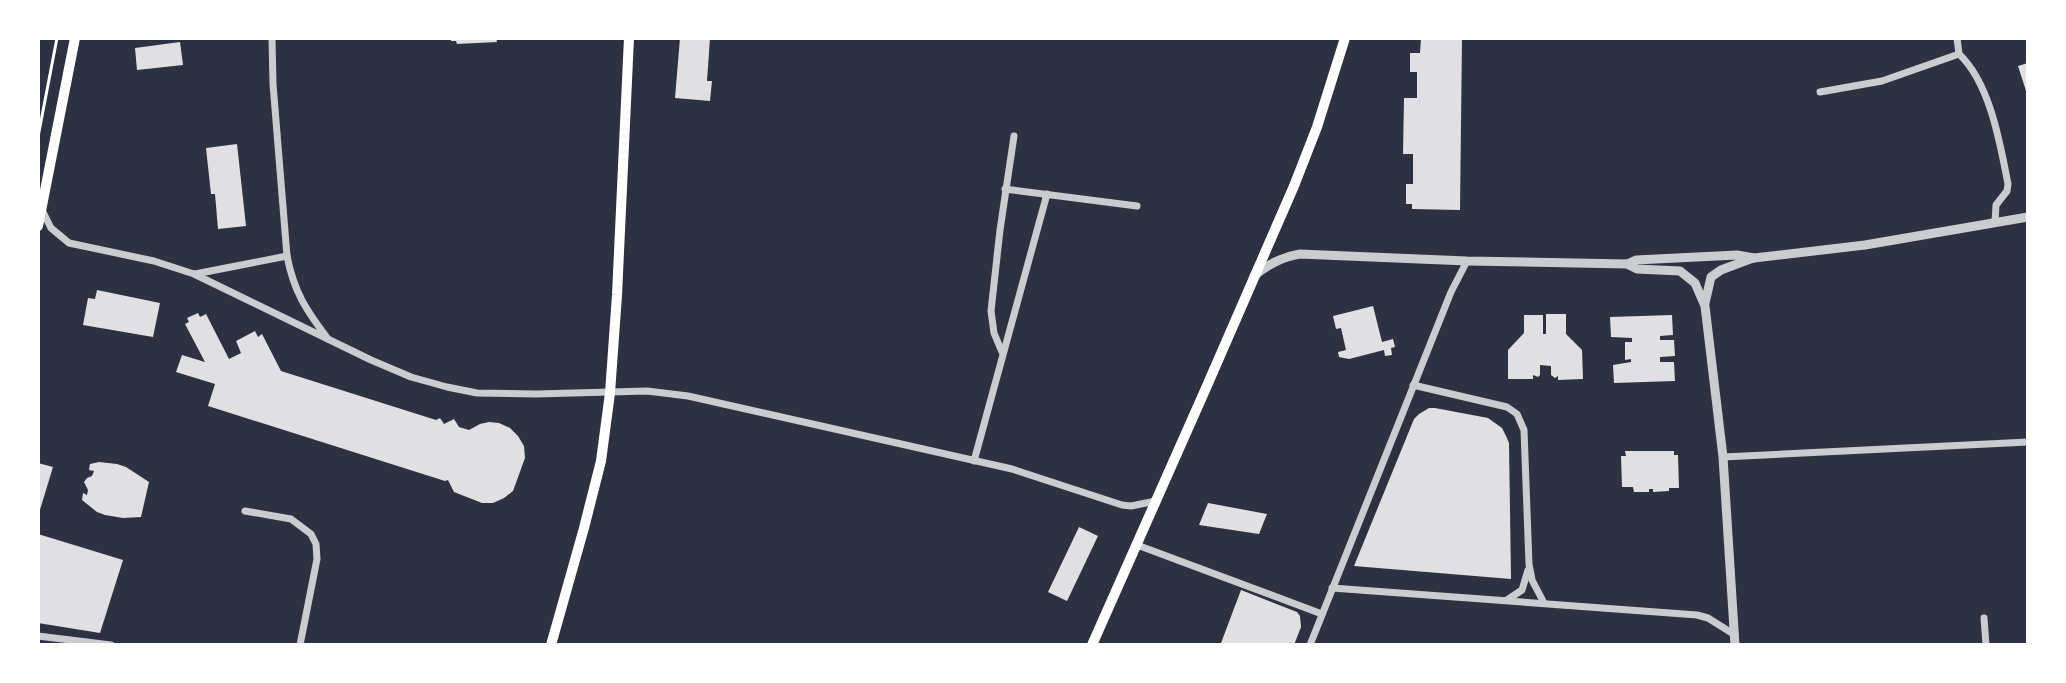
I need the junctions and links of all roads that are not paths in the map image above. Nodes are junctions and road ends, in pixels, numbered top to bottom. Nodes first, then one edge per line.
1 (75, 38) edge
2 (272, 38) edge
3 (629, 38) edge
4 (1345, 38) edge
5 (1957, 38) edge
6 (1959, 54) junction
7 (1820, 92) dead end
8 (1014, 136) dead end
9 (1005, 189) junction
10 (1047, 194) junction
11 (1137, 206) dead end
12 (42, 210) junction
13 (2028, 217) edge
14 (1995, 222) junction
15 (38, 226) edge
16 (287, 256) junction
17 (1754, 258) junction
18 (1467, 261) junction
19 (1627, 264) junction
20 (194, 274) junction
21 (1254, 276) junction
22 (1705, 306) junction
23 (329, 341) junction
24 (1002, 352) junction
25 (1413, 385) junction
26 (610, 393) junction
27 (2028, 442) edge
28 (1723, 457) junction
29 (974, 461) junction
30 (1156, 501) junction
31 (245, 511) dead end
32 (1137, 545) junction
33 (1529, 564) junction
34 (1332, 588) junction
35 (1507, 600) junction
36 (1544, 603) junction
37 (1322, 614) junction
38 (1984, 618) dead end
39 (38, 636) edge
40 (1735, 640) edge
41 (111, 645) edge
42 (300, 645) edge
43 (551, 645) edge
44 (1092, 645) edge
45 (1310, 645) edge
46 (1986, 645) edge

1 - 12 main road
2 - 16 street
3 - 26 main road
4 - 21 main road
5 - 6 street
6 - 7 street
6 - 14 street
8 - 9 street
9 - 10 street
9 - 24 street
10 - 11 street
10 - 24 street
12 - 15 main road
12 - 20 street
13 - 14 street
14 - 17 street
16 - 20 street
16 - 23 street
17 - 19 street
17 - 22 street
18 - 19 street
18 - 21 street
18 - 25 street
19 - 22 street
20 - 23 street
21 - 30 main road
22 - 28 street
23 - 26 street
24 - 29 street
25 - 33 street
25 - 34 street
26 - 29 street
26 - 43 main road
27 - 28 street
28 - 40 street
29 - 30 street
30 - 32 main road
31 - 42 street
32 - 37 street
32 - 44 main road
33 - 35 street
33 - 36 street
34 - 35 street
34 - 37 street
35 - 36 street
36 - 40 street
37 - 45 street
38 - 46 street
39 - 41 street

